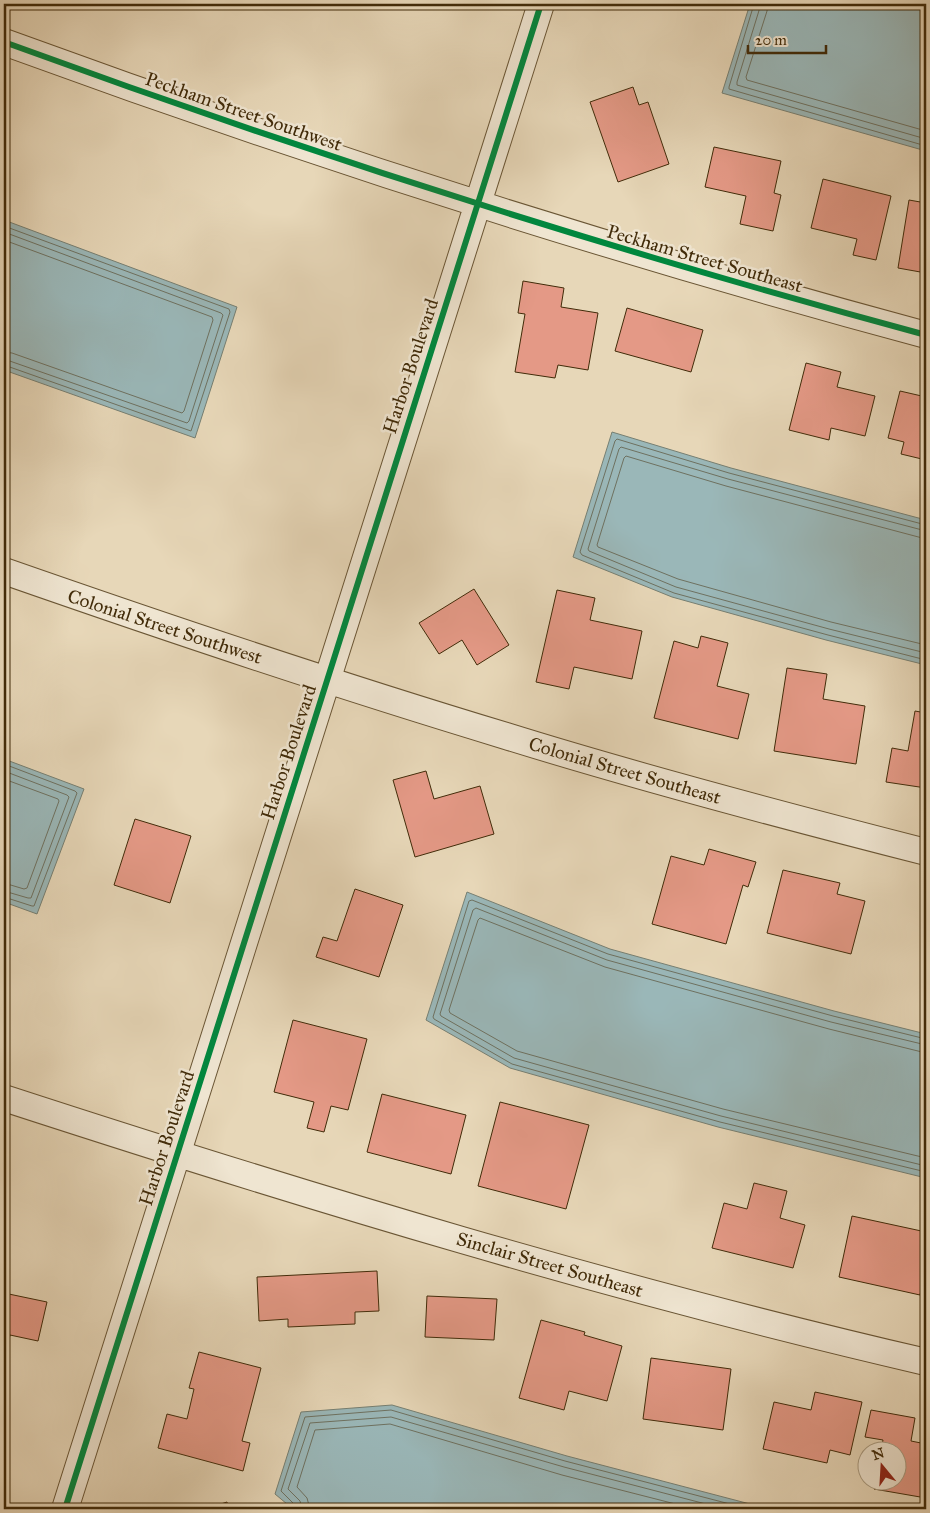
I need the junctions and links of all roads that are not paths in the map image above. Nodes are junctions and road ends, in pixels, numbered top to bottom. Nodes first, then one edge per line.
1 (541, 4) edge
2 (4, 42) edge
3 (477, 205) junction
4 (926, 335) edge
5 (4, 571) edge
6 (327, 679) junction
7 (926, 852) edge
8 (4, 1098) edge
9 (177, 1154) junction
10 (926, 1362) edge
11 (65, 1509) edge

1 - 3 street, Harbor Boulevard
2 - 3 street, Peckham Street Southwest
3 - 4 street, Peckham Street Southeast
3 - 6 street, Harbor Boulevard
5 - 6 street, Colonial Street Southwest
6 - 7 street, Colonial Street Southeast
6 - 9 street, Harbor Boulevard
8 - 9 street, Sinclair Street Southeast
9 - 10 street, Sinclair Street Southeast
9 - 11 street, Harbor Boulevard

